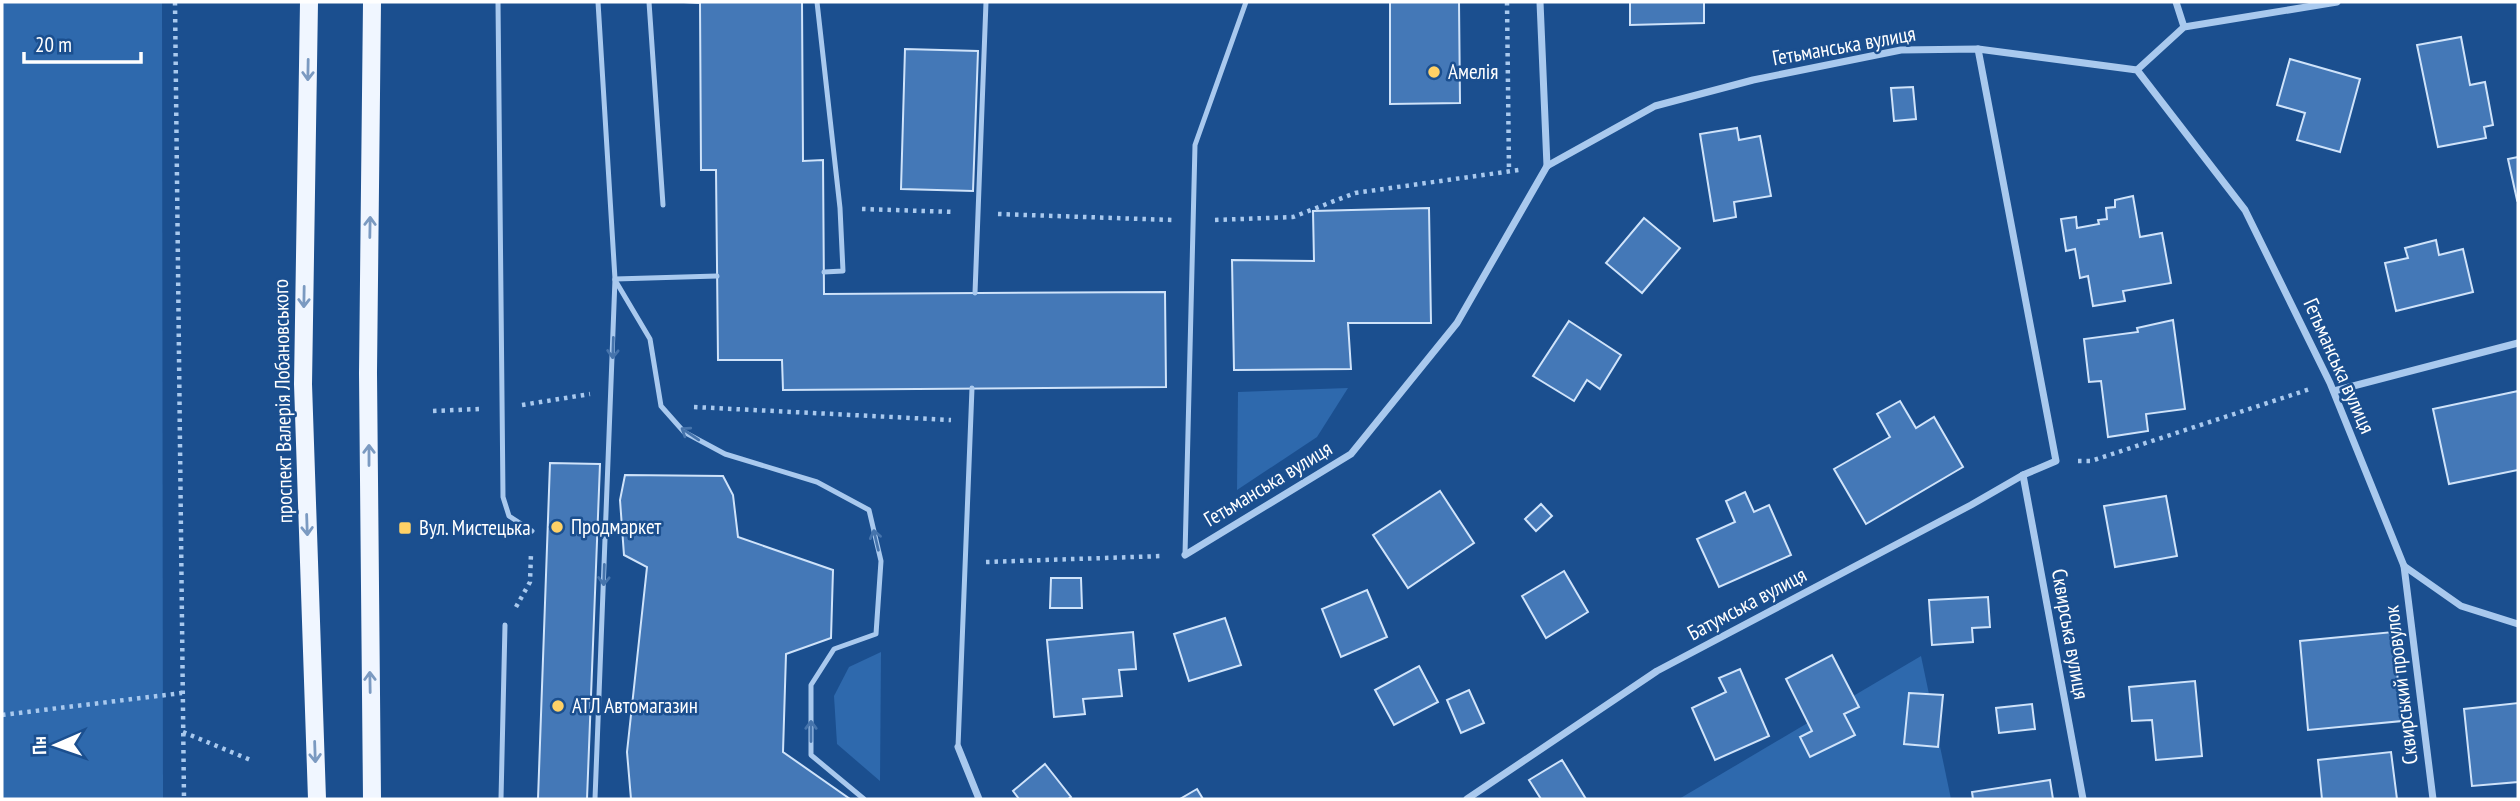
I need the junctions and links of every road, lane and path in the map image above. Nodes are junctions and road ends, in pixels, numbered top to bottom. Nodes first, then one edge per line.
1 (175, 2) edge
2 (309, 2) edge
3 (372, 2) edge
4 (498, 2) edge
5 (598, 2) edge
6 (649, 2) edge
7 (817, 2) edge
8 (986, 2) edge
9 (1246, 2) edge
10 (1507, 2) edge
11 (1540, 2) edge
12 (2176, 2) edge
13 (2337, 2) edge
14 (2184, 27) junction
15 (1978, 50) junction
16 (2137, 70) junction
17 (1547, 166) junction
18 (1509, 171) junction
19 (663, 205) dead end
20 (840, 208) junction
21 (977, 213) junction
22 (1193, 221) junction
23 (824, 272) dead end
24 (716, 276) dead end
25 (615, 279) junction
26 (975, 293) dead end
27 (2518, 343) edge
28 (2330, 383) junction
29 (972, 388) dead end
30 (611, 391) junction
31 (2334, 391) junction
32 (661, 406) junction
33 (502, 409) junction
34 (433, 411) dead end
35 (970, 421) junction
36 (2056, 461) junction
37 (2023, 475) junction
38 (532, 531) joint
39 (1185, 555) junction
40 (965, 563) junction
41 (2404, 566) junction
42 (530, 582) dead end
43 (2518, 624) edge
44 (505, 625) dead end
45 (182, 694) junction
46 (2, 715) edge
47 (183, 732) junction
48 (958, 747) joint
49 (253, 761) dead end
50 (184, 799) edge
51 (317, 799) edge
52 (372, 799) edge
53 (501, 799) edge
54 (595, 799) edge
55 (864, 799) edge
56 (979, 799) edge
57 (1466, 799) edge
58 (2082, 799) edge
59 (2432, 799) edge

1 - 45 path
2 -> 51 main road, проспект Валерія Лобановського
52 -> 3 main road
4 - 33 lane
5 - 25 lane
6 - 19 lane
7 - 20 lane
8 - 21 lane
9 - 22 lane
10 - 18 path
11 - 17 street
12 - 14 street
13 - 14 street
14 - 16 street
15 - 16 street, Гетьманська вулиця
15 - 17 street, Гетьманська вулиця
15 - 36 street
16 - 28 street, Гетьманська вулиця
17 - 18 path
17 - 39 street, Гетьманська вулиця
18 - 22 path
20 - 21 path
20 - 23 lane
21 - 22 path
21 - 26 lane
22 - 39 lane
24 - 25 lane
25 -> 30 lane
25 - 32 lane
27 - 31 street
28 - 31 street, Гетьманська вулиця
28 - 36 path
29 - 35 lane
30 - 33 path
30 -> 54 lane
31 - 41 street, Гетьманська вулиця
32 - 35 path
55 -> 32 lane
33 - 34 path
33 - 38 lane
35 - 40 lane
36 - 37 street, Батумська вулиця
37 - 57 street, Батумська вулиця
37 - 58 street, Сквирська вулиця
38 - 42 path
39 - 40 path
40 - 48 lane
41 - 43 street
41 - 59 street, Сквирський провулок
44 - 53 lane
45 - 46 path
45 - 47 path
47 - 49 path
47 - 50 path
48 - 56 street

